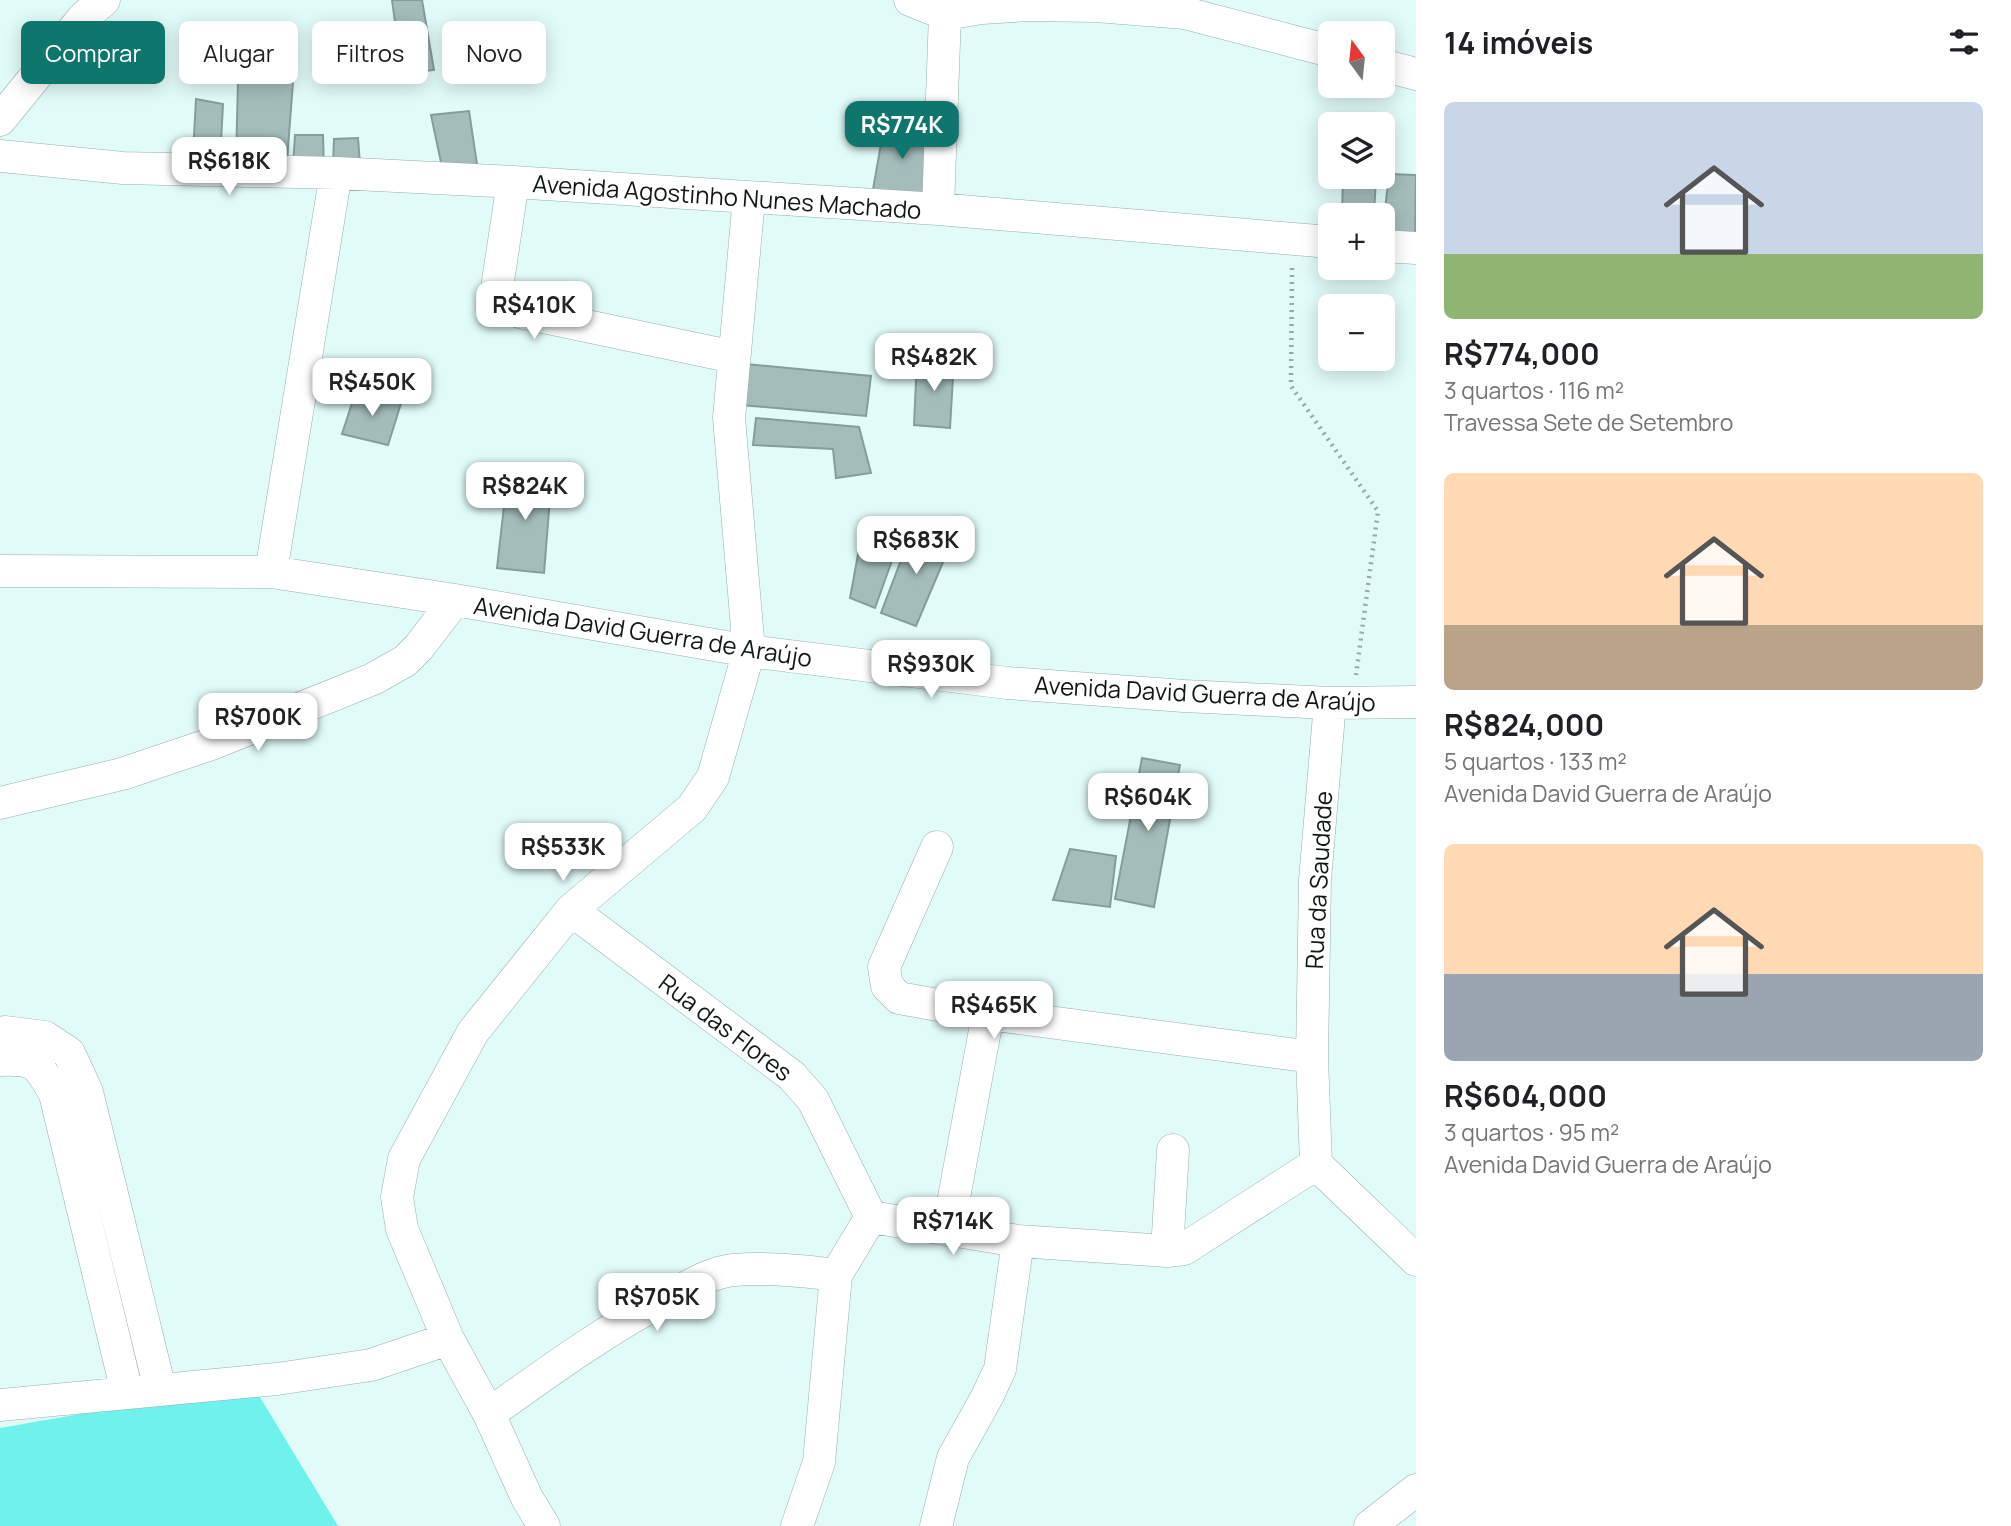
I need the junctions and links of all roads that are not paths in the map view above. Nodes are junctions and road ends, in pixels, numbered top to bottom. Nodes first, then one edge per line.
1 (104, 0) edge
2 (910, 0) edge
3 (945, 14) junction
4 (1318, 48) edge
5 (1395, 68) edge
6 (1416, 74) edge
7 (0, 120) edge
8 (0, 156) edge
9 (336, 173) junction
10 (513, 182) junction
11 (749, 198) junction
12 (938, 209) junction
13 (1318, 241) edge
14 (1395, 247) edge
15 (1416, 248) edge
16 (734, 357) junction
17 (0, 572) edge
18 (271, 572) junction
19 (455, 600) junction
20 (749, 651) junction
21 (1416, 702) edge
22 (1341, 703) junction
23 (0, 803) edge
24 (937, 847) dead end
25 (571, 911) junction
26 (988, 1014) junction
27 (0, 1033) edge
28 (1312, 1057) junction
29 (0, 1060) edge
30 (1173, 1150) dead end
31 (1316, 1164) junction
32 (871, 1217) junction
33 (948, 1230) junction
34 (1018, 1241) junction
35 (1167, 1251) junction
36 (1416, 1260) edge
37 (836, 1275) junction
38 (448, 1339) junction
39 (159, 1389) junction
40 (127, 1392) junction
41 (0, 1405) edge
42 (489, 1414) junction
43 (1416, 1490) edge
44 (544, 1526) edge
45 (797, 1526) edge
46 (936, 1526) edge
47 (1370, 1526) edge

1 - 7 street
2 - 3 street
3 - 4 street
3 - 12 street
5 - 6 street
8 - 9 street, Avenida Agostinho Nunes Machado
9 - 10 street, Avenida Agostinho Nunes Machado
9 - 18 street
10 - 11 street, Avenida Agostinho Nunes Machado
10 - 16 street
11 - 12 street, Avenida Agostinho Nunes Machado
11 - 16 street
12 - 13 street, Avenida Agostinho Nunes Machado
14 - 15 street
16 - 20 street
17 - 18 street, Avenida David Guerra de Araújo
18 - 19 street, Avenida David Guerra de Araújo
19 - 20 street, Avenida David Guerra de Araújo
19 - 23 street
20 - 22 street, Avenida David Guerra de Araújo
20 - 25 street
21 - 22 street, Avenida David Guerra de Araújo
22 - 28 street, Rua da Saudade
24 - 26 street
25 - 32 street, Rua das Flores
25 - 38 street
26 - 28 street
26 - 33 street
27 - 39 street
28 - 31 street
29 - 40 street
30 - 35 street
31 - 35 street
31 - 36 street
32 - 33 street
32 - 37 street
33 - 34 street
34 - 35 street
34 - 46 street
37 - 42 street
37 - 45 street
38 - 39 street
38 - 42 street
39 - 40 street
40 - 41 street
42 - 44 street
43 - 47 street

